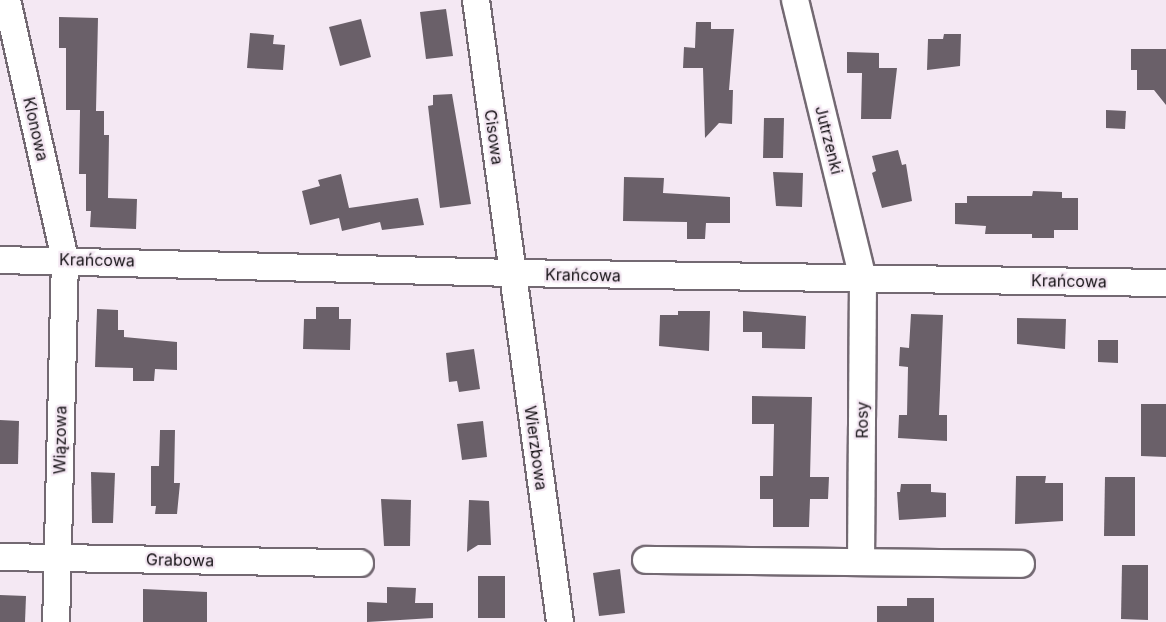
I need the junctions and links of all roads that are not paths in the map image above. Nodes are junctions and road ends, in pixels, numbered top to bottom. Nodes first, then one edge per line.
1 (7, 0) edge
2 (476, 0) edge
3 (795, 0) edge
4 (65, 259) junction
5 (0, 260) edge
6 (512, 273) junction
7 (863, 279) junction
8 (1166, 282) edge
9 (0, 557) edge
10 (57, 558) junction
11 (646, 560) dead end
12 (861, 561) junction
13 (360, 563) dead end
14 (1021, 564) dead end
15 (56, 622) edge
16 (560, 622) edge

1 - 4 street, Klonowa
2 - 6 street, Cisowa
3 - 7 street, Jutrzenki
4 - 5 street, Krańcowa
4 - 6 street, Krańcowa
4 - 10 street, Wiązowa
6 - 7 street, Krańcowa
6 - 16 street, Wierzbowa
7 - 8 street, Krańcowa
7 - 12 street, Rosy
9 - 10 street, Grabowa
10 - 13 street, Grabowa
10 - 15 street, Wiązowa
11 - 12 street
12 - 14 street

